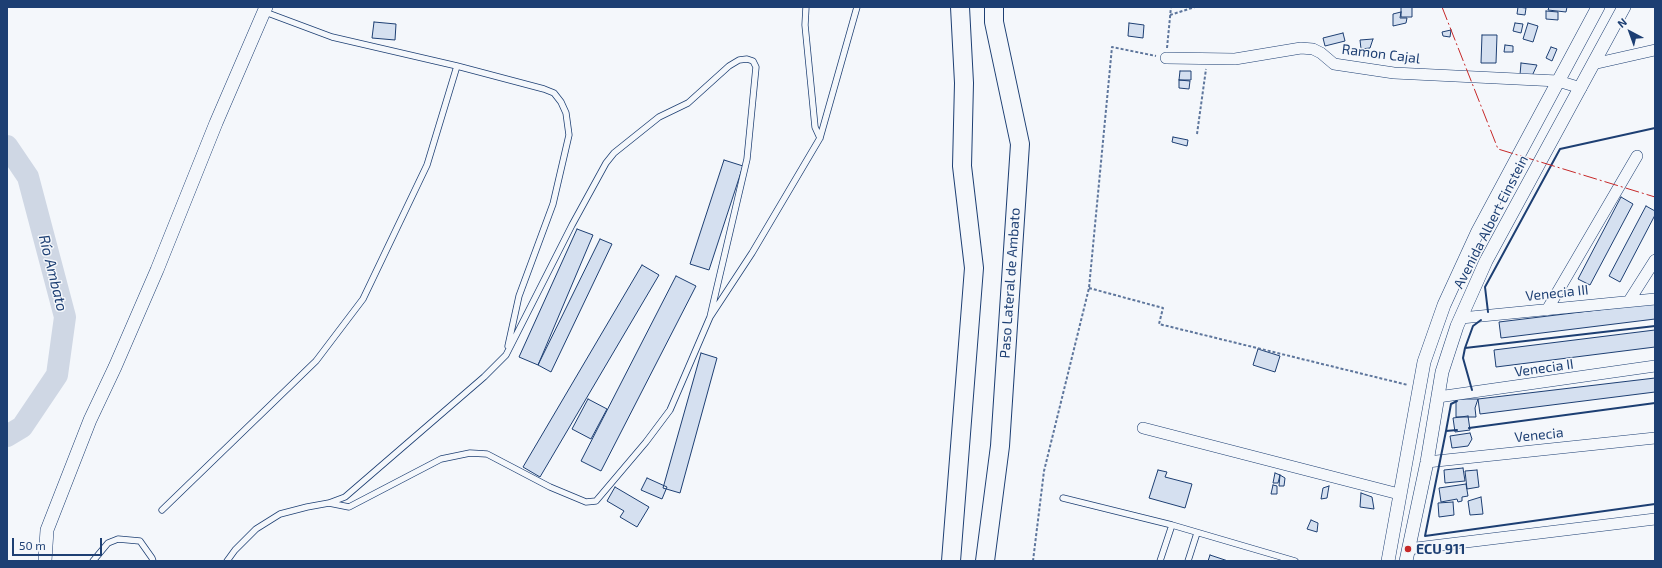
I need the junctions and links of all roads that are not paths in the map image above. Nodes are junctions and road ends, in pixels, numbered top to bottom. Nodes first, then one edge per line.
1 (806, 7) edge
2 (856, 7) edge
3 (960, 7) edge
4 (994, 7) edge
5 (1598, 7) edge
6 (1624, 7) edge
7 (266, 9) edge
8 (1655, 50) edge
9 (1166, 58) road end
10 (1593, 64) junction
11 (457, 66) junction
12 (1558, 81) junction
13 (1580, 88) junction
14 (820, 138) junction
15 (1637, 156) dead end
16 (1655, 260) edge
17 (1655, 299) edge
18 (1629, 301) junction
19 (1547, 310) junction
20 (710, 317) junction
21 (1461, 318) junction
22 (506, 354) junction
23 (1655, 366) edge
24 (1438, 398) junction
25 (1144, 428) dead end
26 (1655, 438) edge
27 (1427, 462) junction
28 (1399, 494) junction
29 (1063, 498) dead end
30 (329, 503) junction
31 (162, 510) dead end
32 (1655, 519) edge
33 (1172, 525) junction
34 (1197, 533) junction
35 (1407, 555) edge
36 (44, 561) edge
37 (93, 561) edge
38 (152, 561) edge
39 (227, 561) edge
40 (951, 561) edge
41 (985, 561) edge
42 (1160, 561) edge
43 (1188, 561) edge
44 (1295, 561) edge
45 (1388, 561) edge

1 - 14 lane
2 - 14 lane
3 - 40 highway
4 - 41 highway, Paso Lateral de Ambato
5 - 12 street, Avenida Albert Einstein
6 - 10 street, Avenida Albert Einstein
7 - 11 lane
7 - 36 street
8 - 10 street
9 - 12 street, Ramon Cajal
10 - 13 street, Avenida Albert Einstein
11 - 22 lane
11 - 31 lane
12 - 13 street, Ramon Cajal
12 - 28 street, Avenida Albert Einstein
13 - 21 street, Avenida Albert Einstein
14 - 20 lane
15 - 19 street
16 - 18 street
17 - 18 street, Venecia III
18 - 19 street, Venecia III
19 - 21 street, Venecia III
20 - 22 lane
20 - 30 lane
21 - 24 street, Avenida Albert Einstein
22 - 30 lane
23 - 24 street, Venecia II
24 - 27 street, Avenida Albert Einstein
25 - 28 street
26 - 27 street, Venecia
27 - 35 street, Avenida Albert Einstein
28 - 45 street, Avenida Albert Einstein
29 - 33 lane
30 - 39 lane
32 - 35 street
33 - 34 lane
33 - 42 lane
34 - 43 lane
34 - 44 lane
37 - 38 lane

